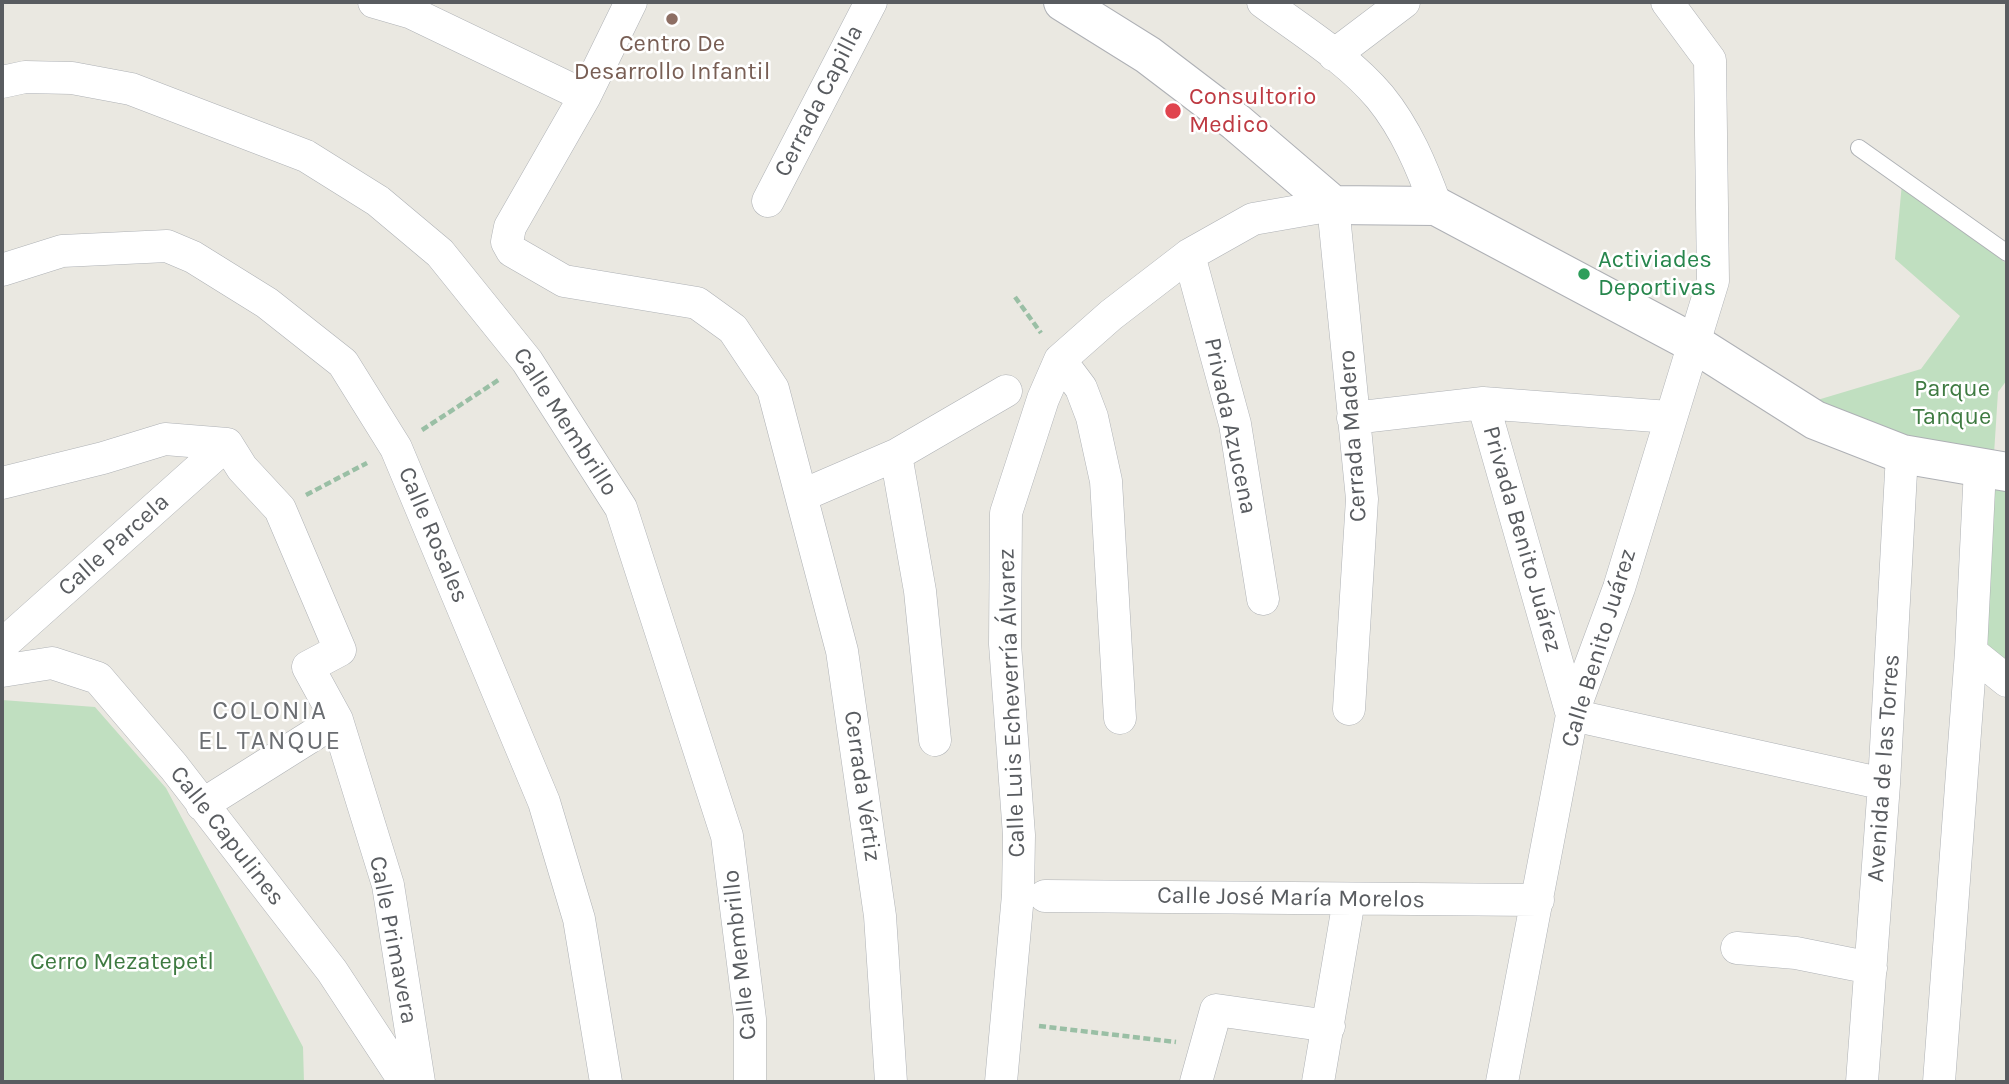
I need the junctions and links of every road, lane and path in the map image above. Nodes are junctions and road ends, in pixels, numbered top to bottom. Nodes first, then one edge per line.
1 (374, 2) edge
2 (631, 2) edge
3 (871, 2) edge
4 (1063, 2) edge
5 (1263, 2) edge
6 (1404, 2) edge
7 (1669, 3) edge
8 (1334, 55) junction
9 (2, 82) edge
10 (585, 96) junction
11 (1859, 148) dead end
12 (768, 201) dead end
13 (1334, 205) junction
14 (1436, 205) junction
15 (2007, 253) edge
16 (1189, 255) junction
17 (2, 270) edge
18 (1015, 297) dead end
19 (1695, 344) junction
20 (1060, 360) junction
21 (1006, 391) dead end
22 (1483, 403) junction
23 (1670, 417) junction
24 (1353, 418) junction
25 (227, 444) junction
26 (1902, 454) junction
27 (896, 455) junction
28 (1994, 470) edge
29 (2, 483) edge
30 (803, 495) junction
31 (1263, 599) dead end
32 (2, 645) edge
33 (1971, 652) junction
34 (2, 671) edge
35 (2007, 681) edge
36 (1349, 709) dead end
37 (1572, 715) junction
38 (1120, 718) dead end
39 (337, 720) junction
40 (935, 740) dead end
41 (1884, 784) junction
42 (202, 805) junction
43 (1045, 896) dead end
44 (1349, 900) junction
45 (1538, 900) junction
46 (1737, 948) dead end
47 (1871, 968) junction
48 (1006, 1022) junction
49 (1329, 1026) junction
50 (1206, 1045) junction
51 (405, 1082) edge
52 (419, 1082) edge
53 (606, 1082) edge
54 (751, 1082) edge
55 (891, 1082) edge
56 (1001, 1082) edge
57 (1196, 1082) edge
58 (1318, 1082) edge
59 (1503, 1082) edge
60 (1862, 1082) edge
61 (1939, 1082) edge

1 - 10 street
2 - 10 street
3 - 12 street, Cerrada Capilla
4 - 13 street
5 - 8 street
6 - 8 street
7 - 19 street, Calle Benito Juárez
8 - 14 street
9 - 54 street, Calle Membrillo
10 - 30 street, Cerrada Vértiz
11 - 15 lane
13 - 14 street
13 - 16 street, Calle Luis Echeverría Álvarez
13 - 24 street, Cerrada Madero
14 - 19 street
16 - 20 street, Calle Luis Echeverría Álvarez
16 - 31 street, Privada Azucena
17 - 53 street, Calle Rosales
18 - 20 path
19 - 23 street, Calle Benito Juárez
19 - 26 street
20 - 38 street
20 - 48 street, Calle Luis Echeverría Álvarez
21 - 27 street
22 - 23 street
22 - 24 street
22 - 37 street, Privada Benito Juárez
23 - 37 street, Calle Benito Juárez
24 - 36 street, Cerrada Madero
25 - 29 street
25 - 32 street, Calle Parcela
25 - 39 street, Calle Primavera
26 - 28 street
26 - 41 street, Avenida de las Torres
27 - 30 street
27 - 40 street
28 - 33 street
30 - 55 street, Cerrada Vértiz
33 - 35 street
33 - 61 street
34 - 42 street, Calle Capulines
37 - 41 street
37 - 45 street, Calle Benito Juárez
39 - 42 street
39 - 52 street, Calle Primavera
41 - 47 street, Avenida de las Torres
42 - 51 street, Calle Capulines
43 - 44 street, Calle José María Morelos
44 - 45 street, Calle José María Morelos
44 - 49 street
45 - 59 street, Calle Benito Juárez
46 - 47 street
47 - 60 street, Avenida de las Torres
48 - 50 path
48 - 56 street, Calle Luis Echeverría Álvarez
49 - 50 street
49 - 58 street
50 - 57 street

